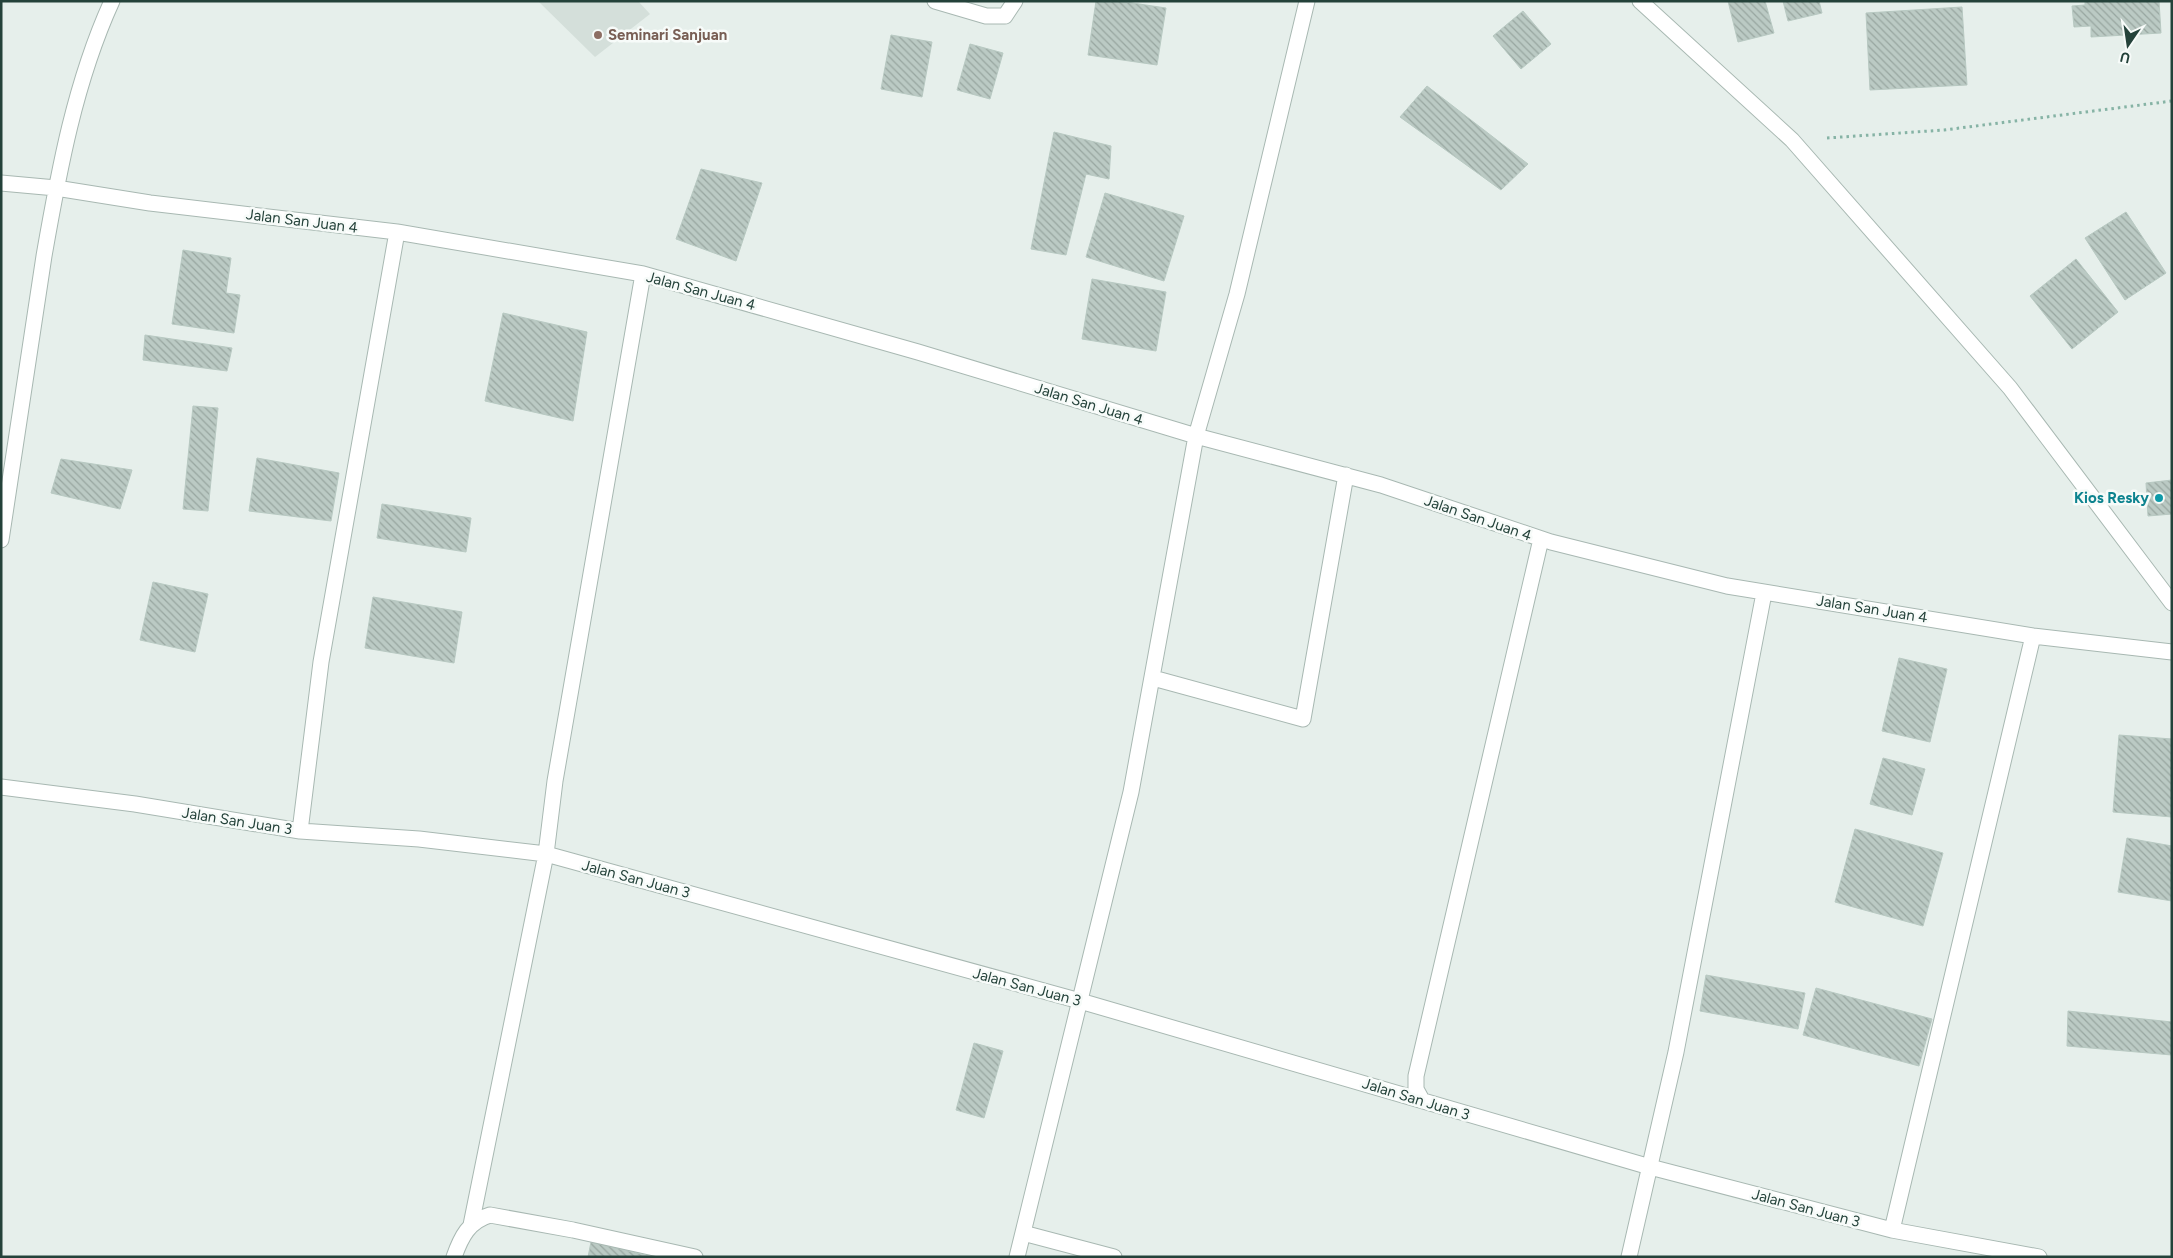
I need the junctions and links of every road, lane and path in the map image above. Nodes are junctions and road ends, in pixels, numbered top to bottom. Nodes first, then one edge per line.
1 (112, 1) edge
2 (935, 1) edge
3 (1015, 1) edge
4 (1307, 1) edge
5 (1640, 1) edge
6 (2172, 101) edge
7 (1792, 140) junction
8 (1, 183) edge
9 (56, 188) junction
10 (397, 232) junction
11 (643, 274) junction
12 (1196, 436) junction
13 (1346, 475) junction
14 (1541, 539) junction
15 (1, 540) edge
16 (1764, 592) junction
17 (2172, 603) edge
18 (2034, 636) junction
19 (2172, 652) edge
20 (1153, 678) junction
21 (1, 787) edge
22 (300, 831) junction
23 (546, 854) junction
24 (1080, 1001) junction
25 (1422, 1100) junction
26 (1650, 1167) junction
27 (470, 1225) junction
28 (1892, 1230) junction
29 (1023, 1233) junction
30 (454, 1257) edge
31 (695, 1257) edge
32 (1018, 1257) edge
33 (1114, 1257) edge
34 (1629, 1257) edge
35 (2039, 1257) edge

1 - 9 street
2 - 3 street
4 - 12 street
5 - 7 street
6 - 7 path
7 - 17 street
8 - 9 street, Jalan San Juan 4
9 - 10 street, Jalan San Juan 4
9 - 15 street
10 - 11 street, Jalan San Juan 4
10 - 22 street
11 - 12 street, Jalan San Juan 4
11 - 23 street
12 - 13 street, Jalan San Juan 4
12 - 20 street
13 - 14 street, Jalan San Juan 4
13 - 20 street
14 - 16 street, Jalan San Juan 4
14 - 25 street
16 - 18 street, Jalan San Juan 4
16 - 26 street
18 - 19 street, Jalan San Juan 4
18 - 28 street
20 - 24 street
21 - 22 street, Jalan San Juan 3
22 - 23 street, Jalan San Juan 3
23 - 24 street, Jalan San Juan 3
23 - 27 street
24 - 25 street, Jalan San Juan 3
24 - 29 street
25 - 26 street, Jalan San Juan 3
26 - 28 street, Jalan San Juan 3
26 - 34 street
27 - 30 street
27 - 31 street
28 - 35 street, Jalan San Juan 3
29 - 32 street
29 - 33 street

